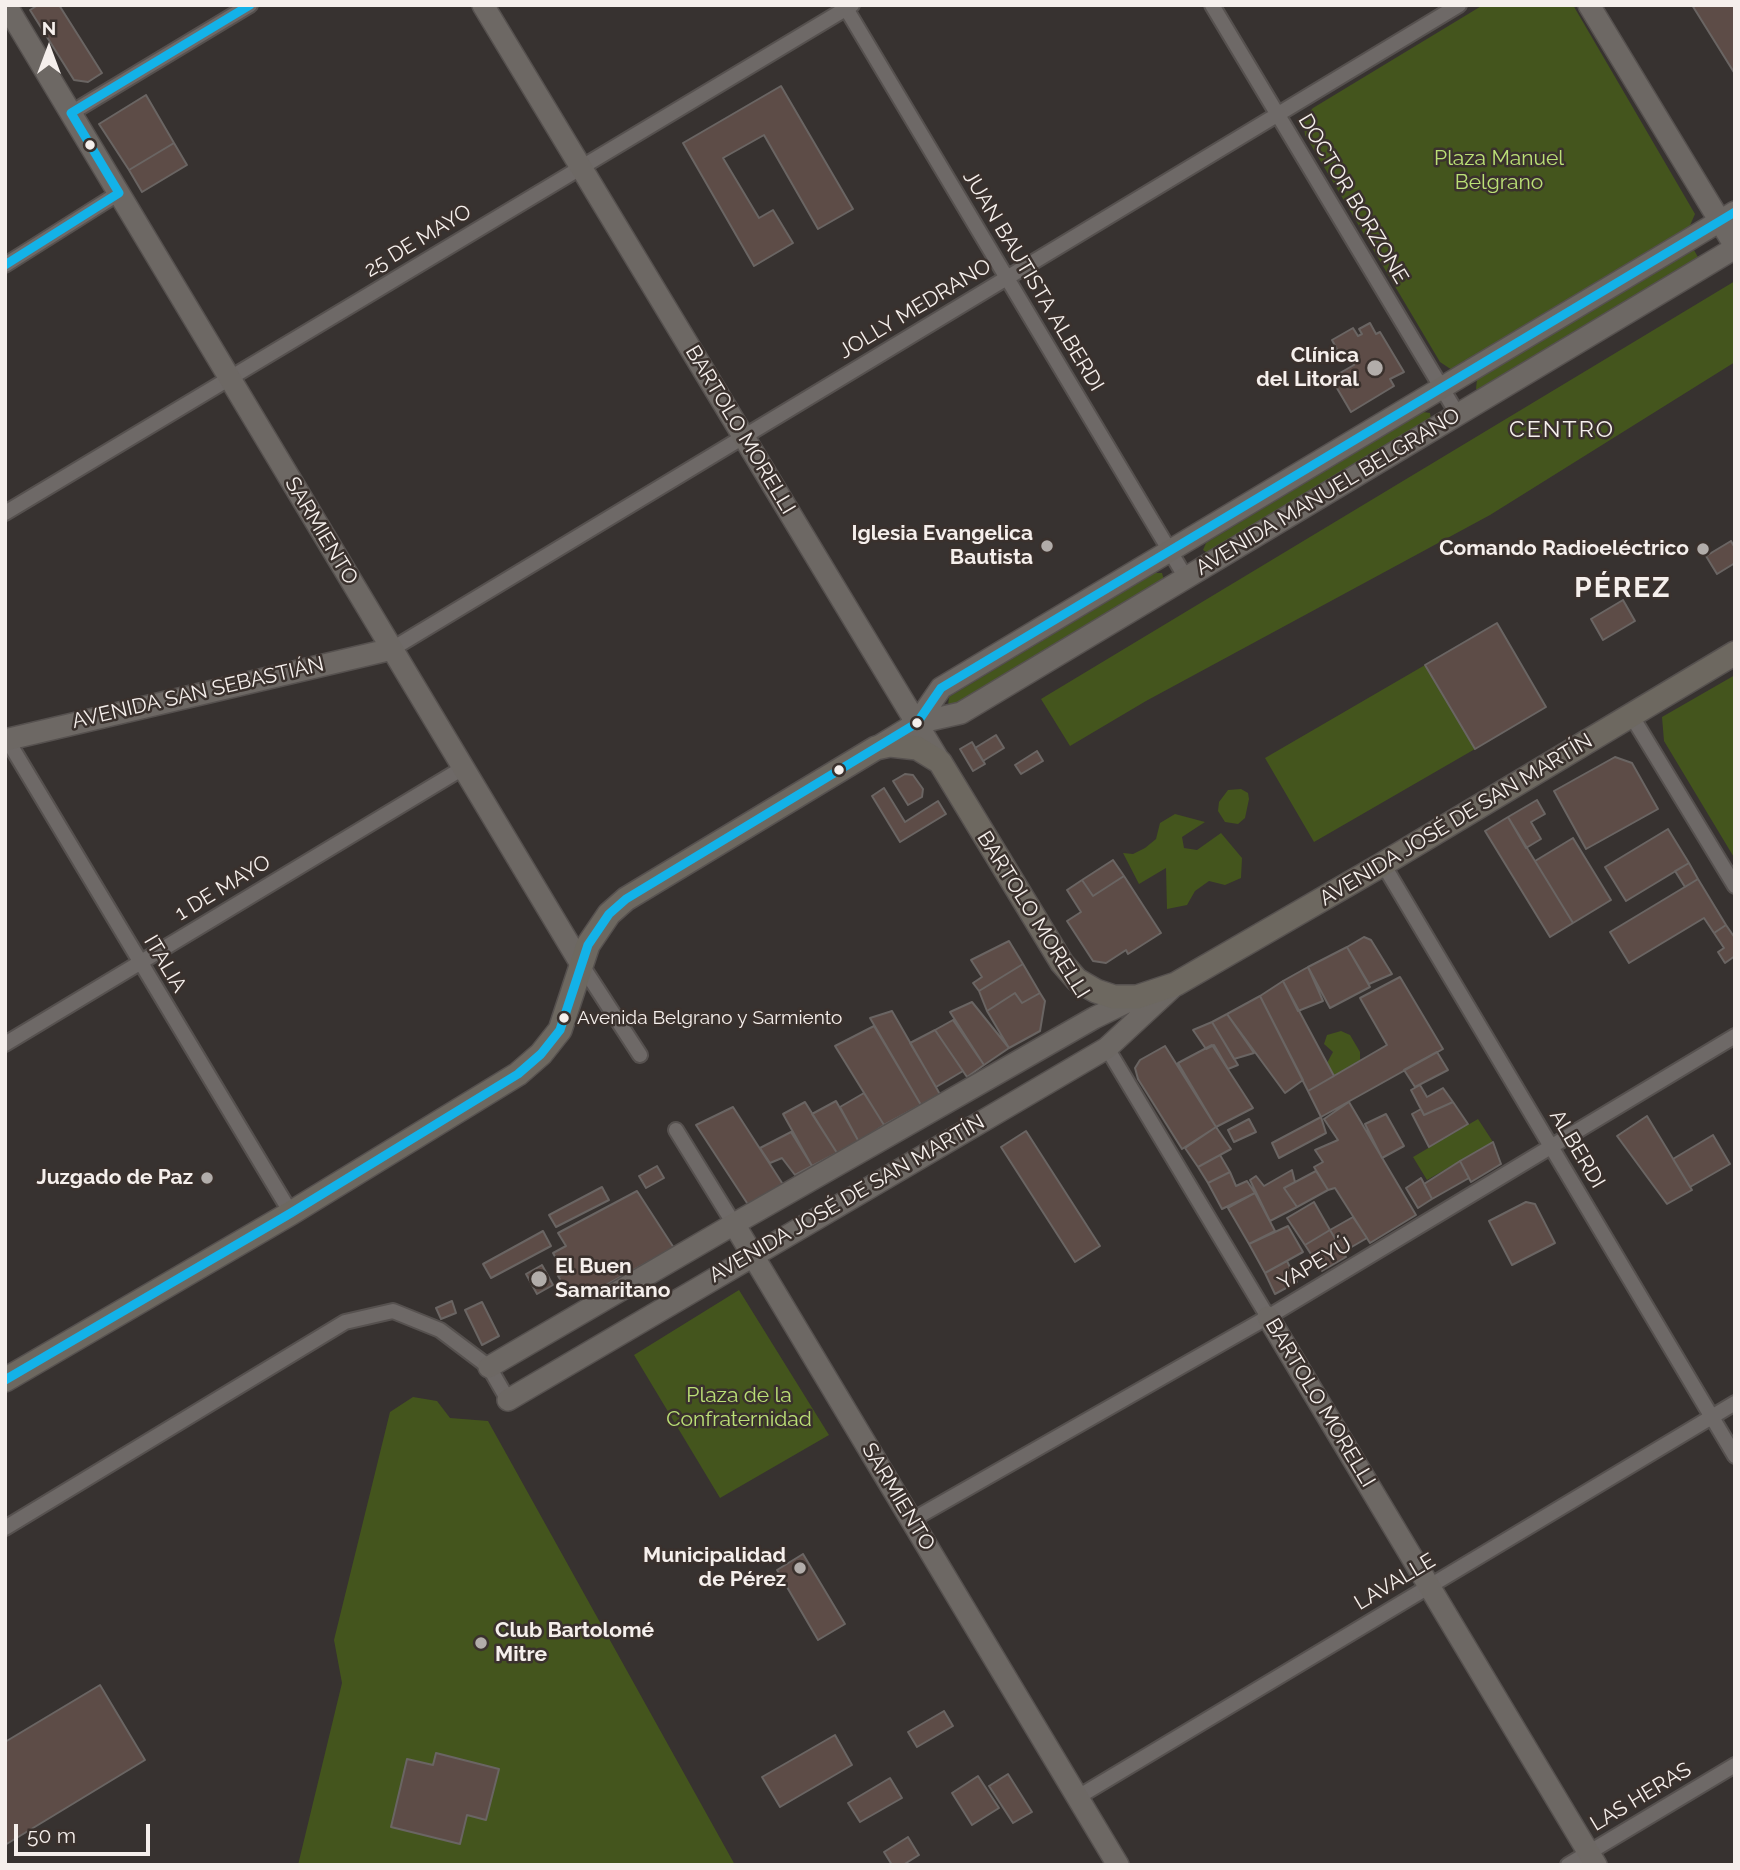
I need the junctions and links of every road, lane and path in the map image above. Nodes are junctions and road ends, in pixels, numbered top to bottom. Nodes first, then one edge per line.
1 (6, 5) edge
2 (250, 5) edge
3 (483, 5) edge
4 (1212, 5) edge
5 (1459, 5) edge
6 (1589, 5) edge
7 (847, 6) edge
8 (71, 113) junction
9 (1278, 114) junction
10 (581, 167) junction
11 (119, 193) junction
12 (1727, 217) edge
13 (1735, 247) edge
14 (5, 265) edge
15 (1007, 278) junction
16 (230, 378) junction
17 (1442, 388) junction
18 (1458, 415) junction
19 (744, 437) junction
20 (5, 513) edge
21 (1170, 550) junction
22 (1186, 578) junction
23 (392, 649) junction
24 (1735, 653) edge
25 (1631, 715) junction
26 (917, 723) junction
27 (6, 738) edge
28 (876, 748) junction
29 (940, 762) junction
30 (463, 768) junction
31 (1383, 864) junction
32 (1735, 886) edge
33 (140, 963) junction
34 (581, 964) junction
35 (1077, 980) junction
36 (1176, 984) junction
37 (1137, 997) junction
38 (1094, 1018) junction
39 (1735, 1036) edge
40 (5, 1044) edge
41 (1107, 1048) junction
42 (640, 1055) dead end
43 (676, 1130) dead end
44 (1550, 1146) junction
45 (292, 1213) junction
46 (734, 1224) junction
47 (752, 1254) junction
48 (1268, 1317) junction
49 (489, 1367) junction
50 (5, 1380) edge
51 (508, 1400) joint
52 (1735, 1403) edge
53 (1711, 1417) junction
54 (1735, 1456) edge
55 (912, 1520) junction
56 (5, 1528) edge
57 (1429, 1586) junction
58 (1735, 1765) edge
59 (1078, 1797) junction
60 (1593, 1859) edge
61 (1118, 1865) edge
62 (1568, 1865) edge

1 - 8 street, SARMIENTO
2 - 8 street
3 - 10 street, BARTOLO MORELLI
4 - 9 street, DOCTOR BORZONE
5 - 9 street, JOLLY MEDRANO
6 - 12 street
7 - 10 street, 25 DE MAYO
7 - 15 street, JUAN BAUTISTA ALBERDI
8 - 11 street, SARMIENTO
9 - 15 street, JOLLY MEDRANO
9 - 17 street, DOCTOR BORZONE
10 - 16 street, 25 DE MAYO
10 - 19 street, BARTOLO MORELLI
11 - 14 street
11 - 16 street, SARMIENTO
12 - 13 street
12 - 17 street, AVENIDA MANUEL BELGRANO
13 - 18 street, AVENIDA MANUEL BELGRANO
15 - 19 street, JOLLY MEDRANO
15 - 21 street, JUAN BAUTISTA ALBERDI
16 - 20 street, 25 DE MAYO
16 - 23 street, SARMIENTO
17 - 18 street, DOCTOR BORZONE
17 - 21 street, AVENIDA MANUEL BELGRANO
18 - 22 street, AVENIDA MANUEL BELGRANO
19 - 23 street, JOLLY MEDRANO
19 - 26 street, BARTOLO MORELLI
21 - 22 street, JUAN BAUTISTA ALBERDI
21 - 26 street, AVENIDA MANUEL BELGRANO
22 - 26 street, AVENIDA MANUEL BELGRANO
23 - 27 street, AVENIDA SAN SEBASTIÁN
23 - 30 street, SARMIENTO
24 - 25 main road, AVENIDA JOSÉ DE SAN MARTÍN
25 - 31 main road, AVENIDA JOSÉ DE SAN MARTÍN
25 - 32 street
26 - 28 street, AVENIDA MANUEL BELGRANO
26 - 29 street, BARTOLO MORELLI
27 - 33 street, ITALIA
28 - 29 main road, AVENIDA MANUEL BELGRANO
28 - 34 main road, AVENIDA MANUEL BELGRANO
29 - 35 main road, BARTOLO MORELLI
30 - 33 street, 1 DE MAYO
30 - 34 street, SARMIENTO
31 - 36 main road, AVENIDA JOSÉ DE SAN MARTÍN
31 - 44 street, ALBERDI
33 - 40 street, 1 DE MAYO
33 - 45 street, ITALIA
34 - 42 street, SARMIENTO
34 - 45 main road, AVENIDA MANUEL BELGRANO
35 - 37 main road
35 - 38 street, BARTOLO MORELLI
36 - 37 main road, AVENIDA JOSÉ DE SAN MARTÍN
36 - 41 street, AVENIDA JOSÉ DE SAN MARTÍN
37 - 38 street, AVENIDA JOSÉ DE SAN MARTÍN
38 - 41 street, BARTOLO MORELLI
38 - 46 street, AVENIDA JOSÉ DE SAN MARTÍN
39 - 44 street, YAPEYÚ
41 - 47 street, AVENIDA JOSÉ DE SAN MARTÍN
41 - 48 street, BARTOLO MORELLI
43 - 46 street, SARMIENTO
44 - 48 street, YAPEYÚ
44 - 53 street, ALBERDI
45 - 50 main road, AVENIDA MANUEL BELGRANO
46 - 47 street, SARMIENTO
46 - 49 street, AVENIDA JOSÉ DE SAN MARTÍN
47 - 51 street, AVENIDA JOSÉ DE SAN MARTÍN
47 - 55 street, SARMIENTO
48 - 55 street, YAPEYÚ
48 - 57 street, BARTOLO MORELLI
49 - 51 street
49 - 56 street
52 - 53 street, LAVALLE
53 - 54 street, ALBERDI
53 - 57 street, LAVALLE
55 - 59 street, SARMIENTO
57 - 59 street, LAVALLE
57 - 60 street, BARTOLO MORELLI
58 - 60 street, LAS HERAS
59 - 61 street, SARMIENTO
60 - 62 street, LAS HERAS

